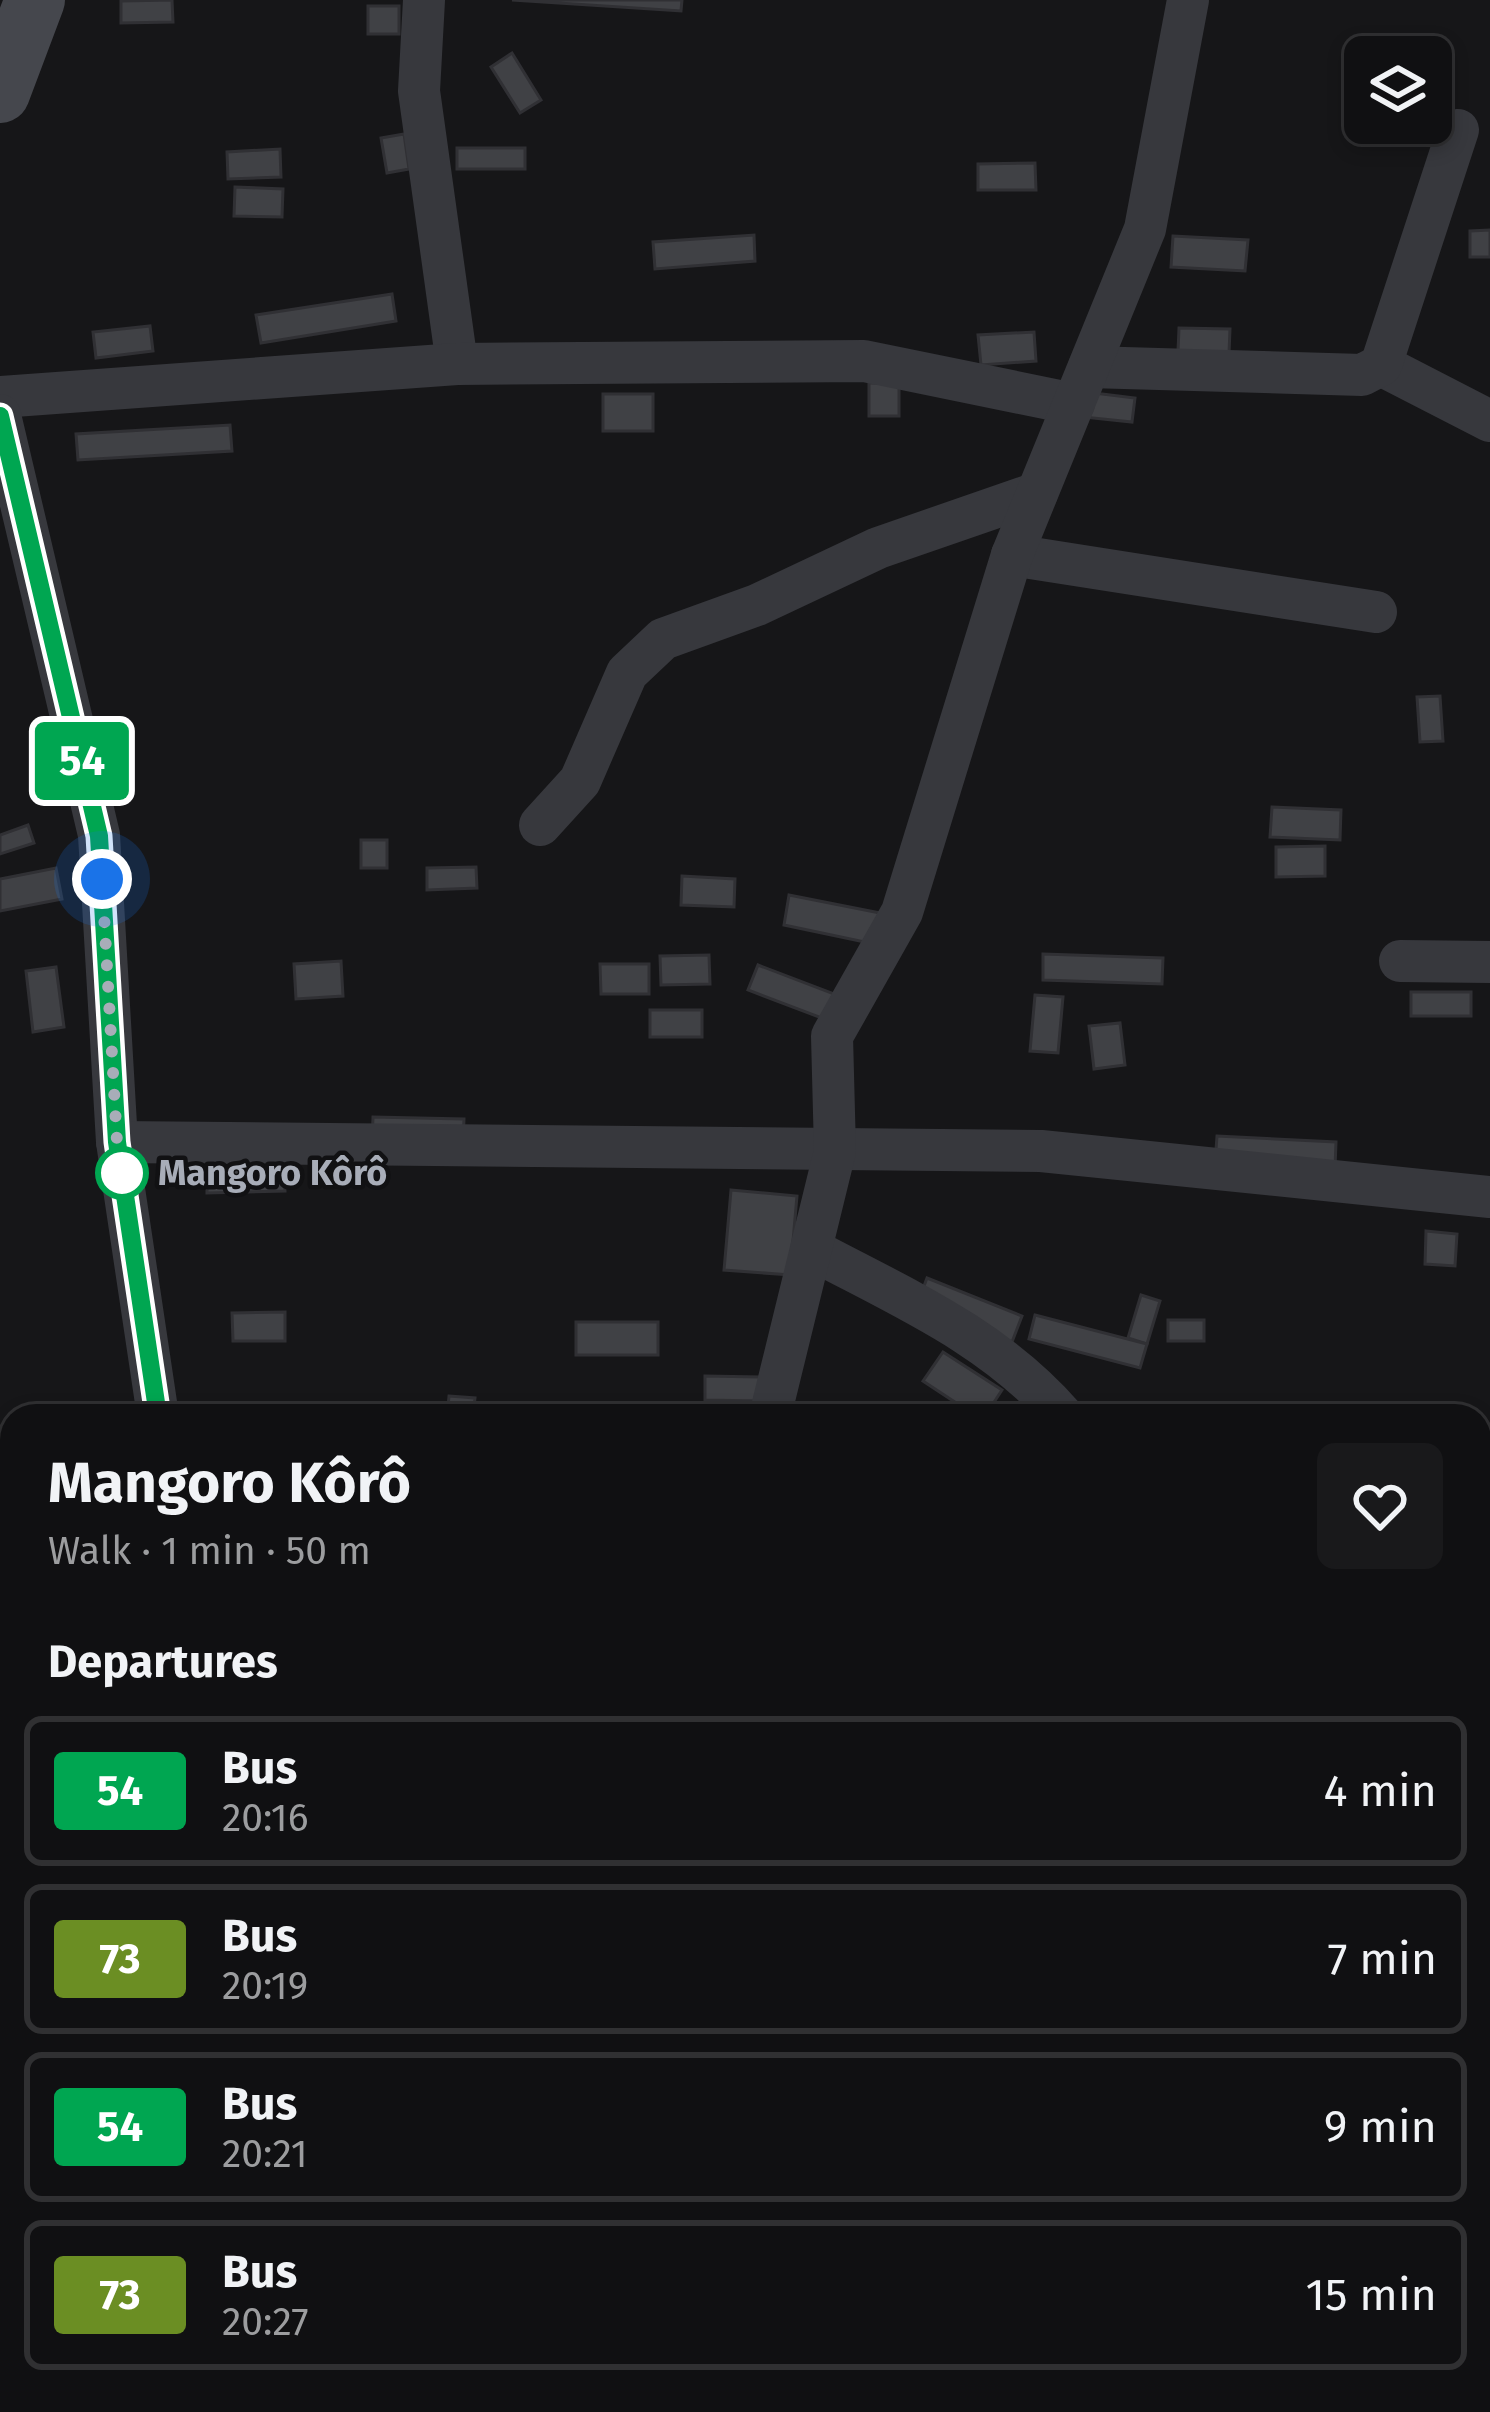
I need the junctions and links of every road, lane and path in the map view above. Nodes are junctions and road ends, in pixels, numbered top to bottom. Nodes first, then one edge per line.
1 (34, 0) edge
2 (424, 0) edge
3 (1188, 0) edge
4 (0, 93) edge
5 (1458, 130) dead end
6 (457, 364) junction
7 (1382, 365) junction
8 (1082, 386) junction
9 (0, 397) edge
10 (0, 416) edge
11 (1490, 421) edge
12 (1037, 494) junction
13 (1012, 555) junction
14 (1376, 612) dead end
15 (540, 825) dead end
16 (1400, 961) dead end
17 (1490, 962) edge
18 (117, 1142) junction
19 (835, 1151) junction
20 (1490, 1197) edge
21 (811, 1249) junction
22 (156, 1404) edge
23 (773, 1404) edge
24 (1053, 1404) edge

1 - 4 street
2 - 6 street
3 - 8 street
5 - 7 street
6 - 8 street
6 - 9 street
7 - 8 street
7 - 11 street
8 - 12 street
10 - 18 street
12 - 13 street
12 - 15 street
13 - 14 street
13 - 19 street
16 - 17 street
18 - 19 street
18 - 22 street
19 - 20 street
19 - 21 street
21 - 23 street
21 - 24 street

